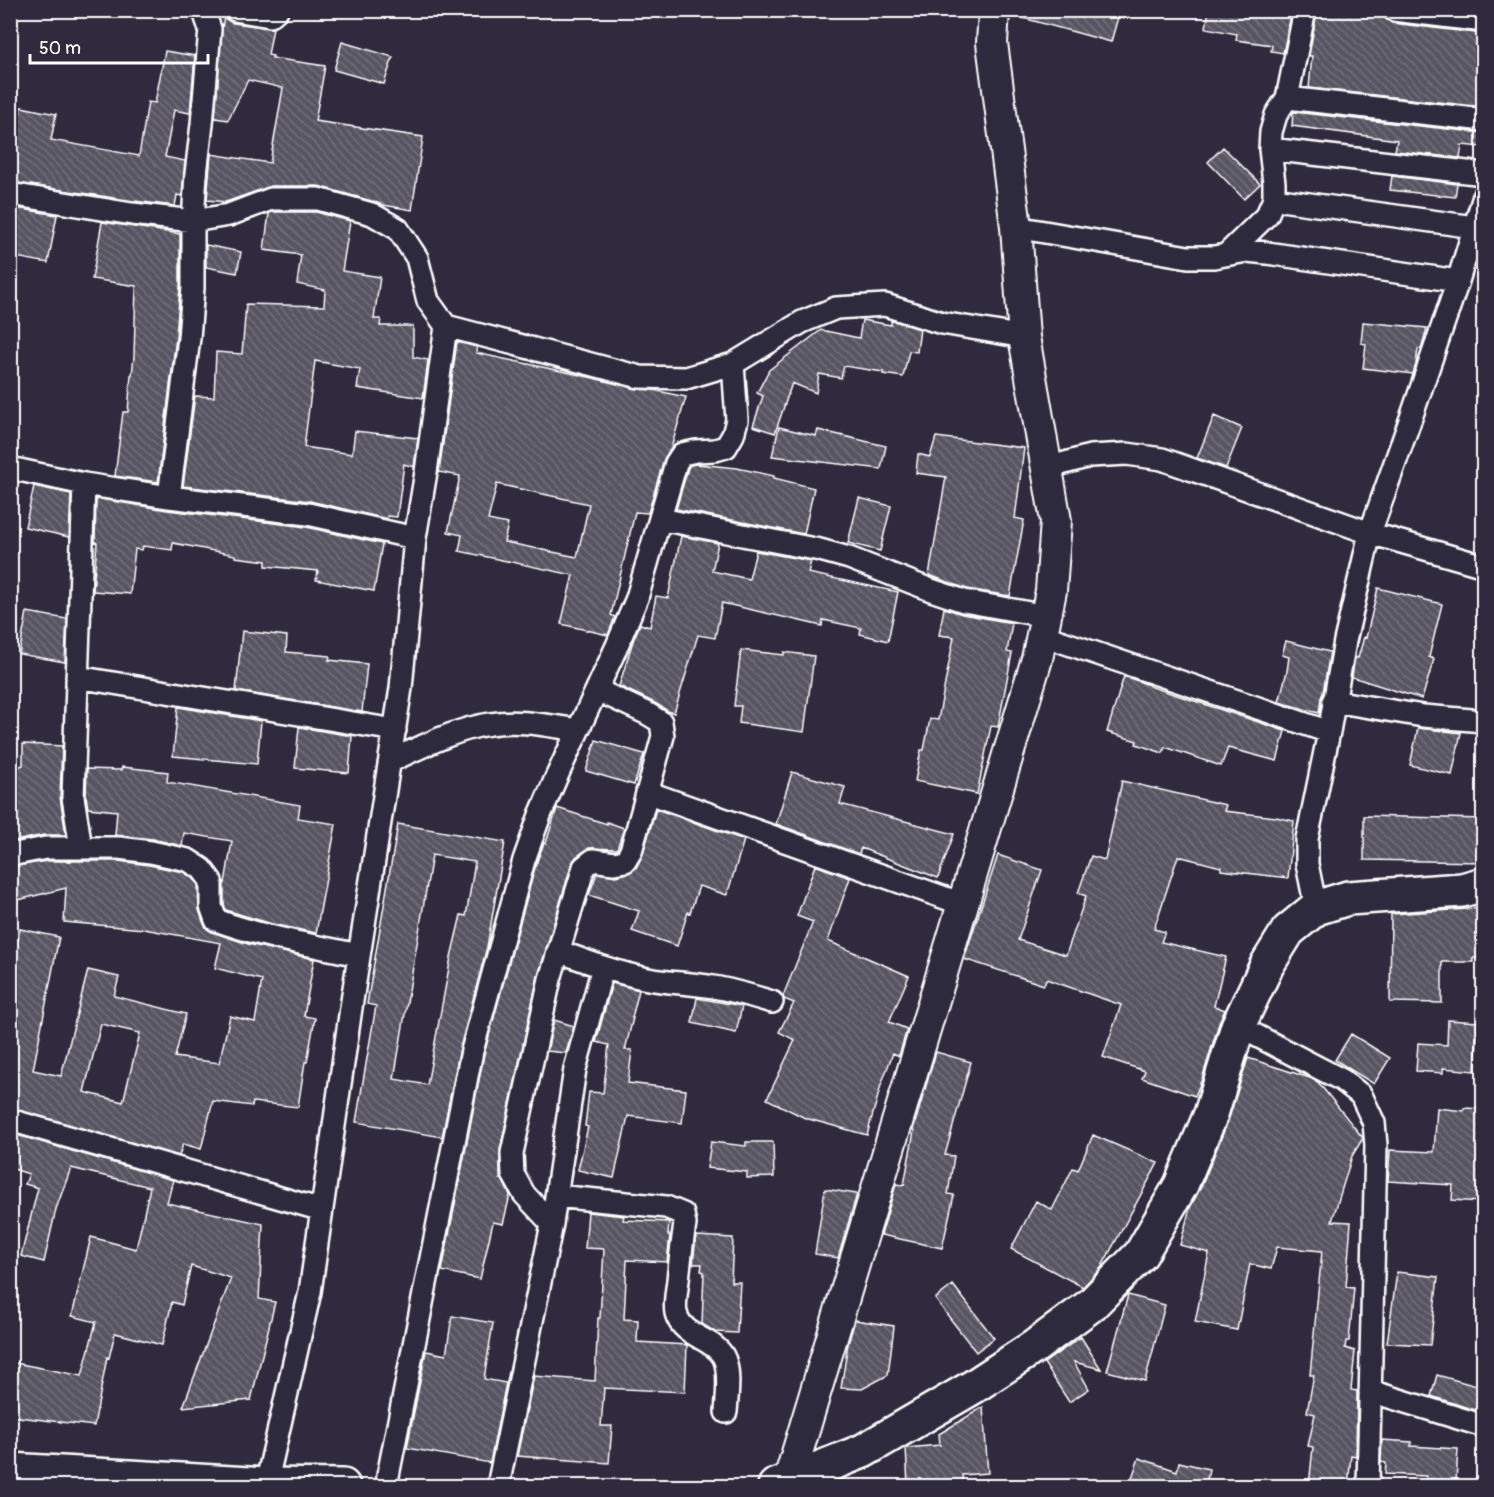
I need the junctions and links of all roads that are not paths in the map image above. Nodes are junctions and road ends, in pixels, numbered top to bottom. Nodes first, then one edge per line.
1 (202, 10) edge
2 (235, 10) edge
3 (277, 10) edge
4 (994, 10) edge
5 (1305, 10) edge
6 (1394, 10) edge
7 (1484, 21) edge
8 (1287, 98) junction
9 (1484, 120) edge
10 (1270, 149) junction
11 (1484, 174) edge
12 (10, 194) edge
13 (1484, 196) edge
14 (1274, 199) junction
15 (193, 221) junction
16 (1016, 227) junction
17 (1474, 227) junction
18 (1228, 254) junction
19 (1458, 281) junction
20 (446, 326) junction
21 (1024, 337) junction
22 (733, 364) junction
23 (10, 468) edge
24 (1047, 468) junction
25 (84, 484) junction
26 (169, 496) junction
27 (660, 519) junction
28 (1370, 533) junction
29 (415, 538) junction
30 (1484, 566) edge
31 (1044, 626) junction
32 (77, 677) junction
33 (597, 690) junction
34 (1333, 700) junction
35 (1484, 721) edge
36 (395, 730) junction
37 (578, 730) junction
38 (1329, 732) junction
39 (390, 761) junction
40 (647, 792) junction
41 (81, 848) junction
42 (10, 855) edge
43 (1484, 884) edge
44 (962, 904) junction
45 (1316, 908) junction
46 (558, 951) junction
47 (359, 955) junction
48 (603, 967) junction
49 (772, 1002) dead end
50 (1238, 1026) junction
51 (10, 1120) edge
52 (556, 1196) junction
53 (322, 1210) junction
54 (552, 1224) junction
55 (1370, 1391) junction
56 (726, 1412) dead end
57 (1484, 1426) edge
58 (10, 1470) edge
59 (782, 1484) edge
60 (266, 1485) junction
61 (337, 1486) edge
62 (343, 1486) edge
63 (386, 1486) edge
64 (498, 1486) edge
65 (1368, 1486) edge

1 - 15 street
2 - 3 street
4 - 16 street
5 - 8 street
6 - 7 street
8 - 9 street
8 - 10 street
10 - 11 street
10 - 14 street
12 - 15 street
13 - 17 street
14 - 17 street
14 - 18 street
15 - 20 street
15 - 26 street
16 - 18 street
16 - 21 street
17 - 19 street
18 - 19 street
19 - 28 street
20 - 22 street
20 - 29 street
21 - 22 street
21 - 24 street
22 - 27 street
23 - 25 street
24 - 28 street
24 - 31 street
25 - 26 street
25 - 32 street
26 - 29 street
27 - 31 street
27 - 33 street
28 - 30 street
28 - 34 street
29 - 36 street
31 - 38 street
31 - 44 street
32 - 36 street
32 - 41 street
33 - 37 street
33 - 40 street
34 - 35 street
34 - 38 street
36 - 39 street
37 - 39 street
37 - 63 street
38 - 45 street
39 - 47 street
40 - 44 street
40 - 46 street
41 - 42 street
41 - 47 street
43 - 45 highway
44 - 59 street
45 - 50 highway
46 - 48 street
46 - 54 street
47 - 53 street
48 - 49 street
48 - 52 street
50 - 55 street
50 - 59 highway
51 - 53 street
52 - 54 street
52 - 56 street
53 - 60 street
54 - 64 street
55 - 57 street
55 - 65 street
58 - 60 highway
60 - 61 highway
61 - 62 highway

